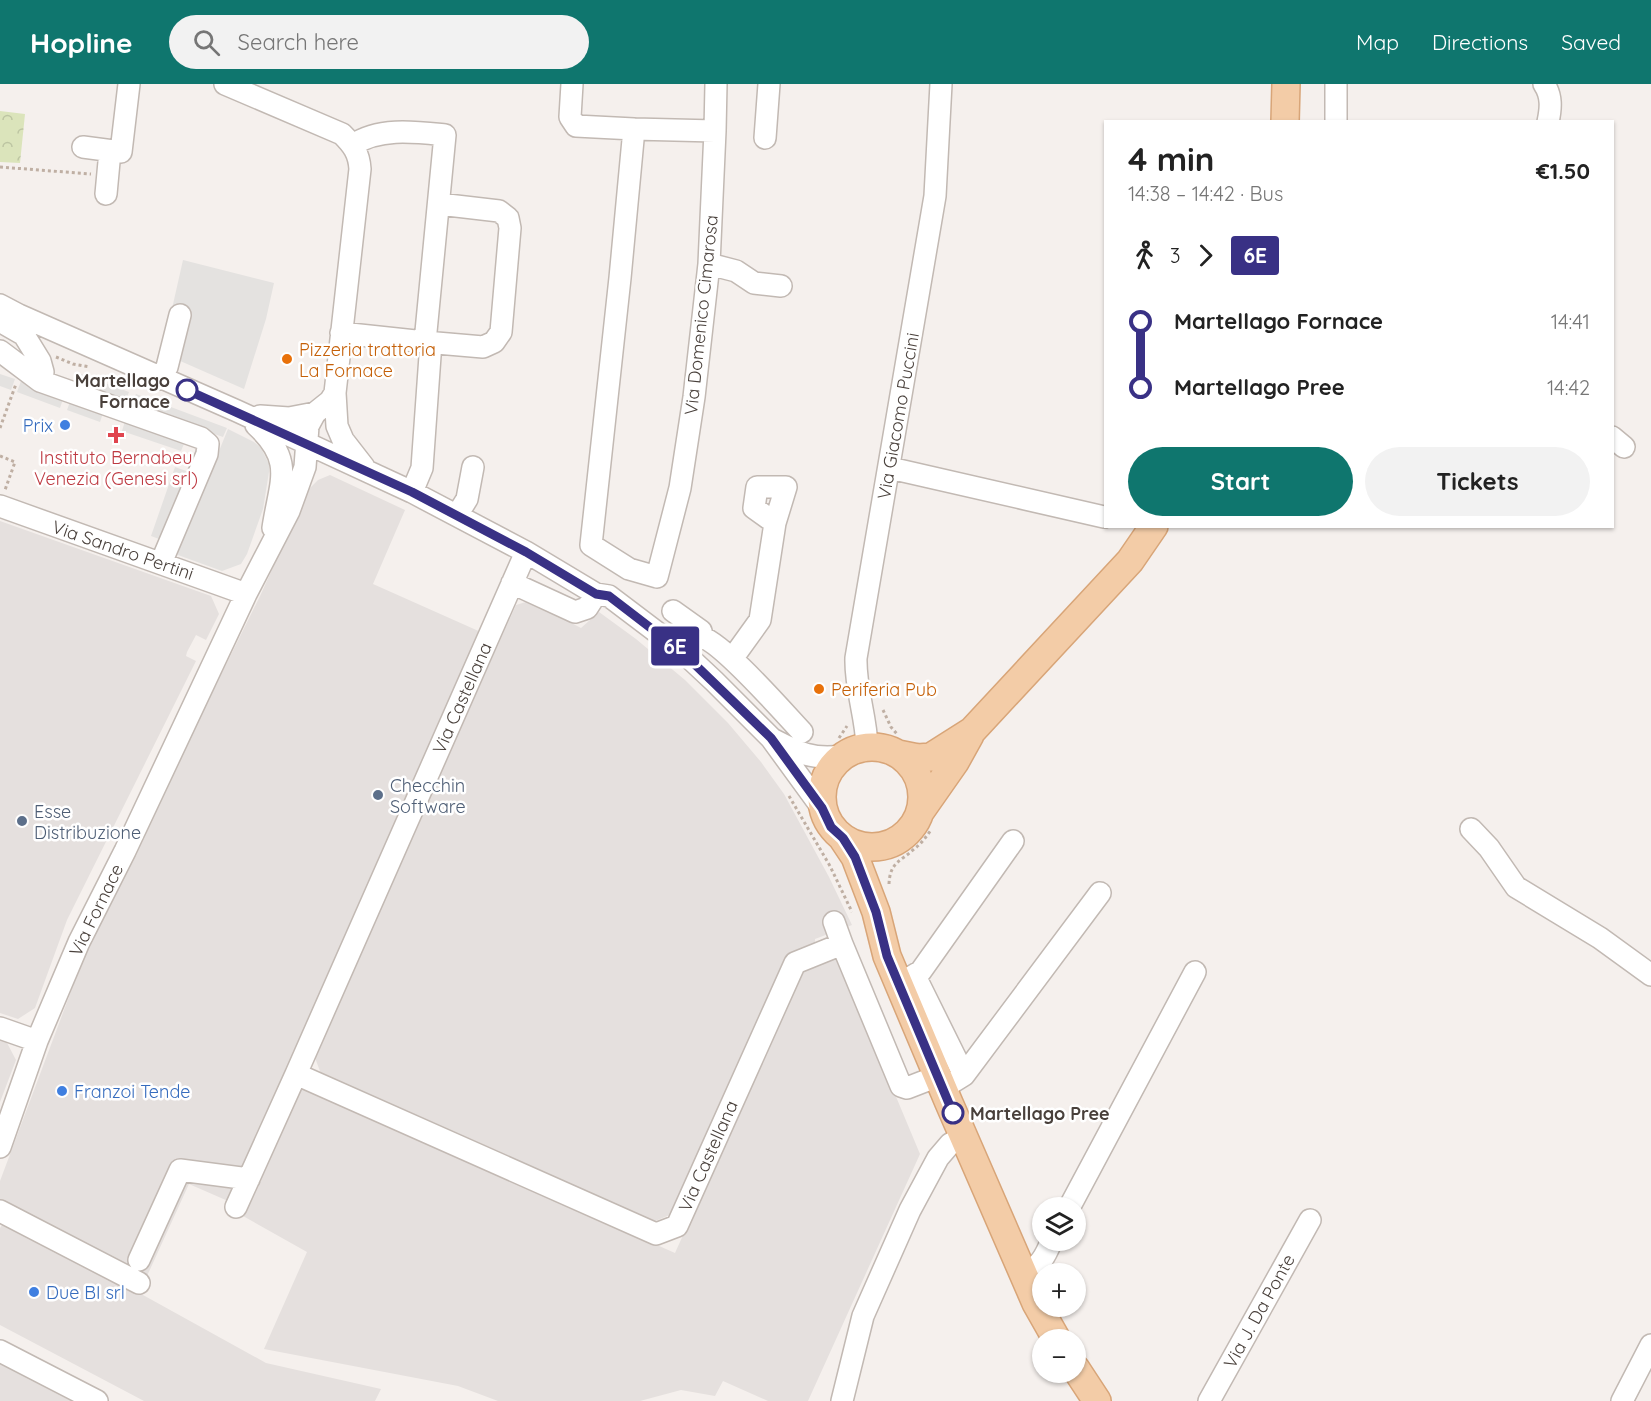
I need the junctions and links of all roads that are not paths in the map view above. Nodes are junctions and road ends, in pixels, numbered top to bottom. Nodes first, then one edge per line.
1 (129, 84) edge
2 (225, 84) edge
3 (572, 84) edge
4 (716, 84) edge
5 (769, 84) edge
6 (941, 84) edge
7 (1286, 84) edge
8 (1336, 84) edge
9 (1544, 84) edge
10 (246, 89) edge
11 (1285, 120) edge
12 (1336, 120) edge
13 (1548, 120) edge
14 (634, 129) junction
15 (715, 131) junction
16 (765, 138) dead end
17 (353, 144) junction
18 (82, 147) dead end
19 (110, 151) junction
20 (107, 185) road end
21 (439, 204) junction
22 (709, 264) junction
23 (781, 286) dead end
24 (0, 305) edge
25 (180, 315) dead end
26 (7, 324) edge
27 (341, 333) junction
28 (428, 342) junction
29 (3, 353) edge
30 (160, 379) junction
31 (40, 381) junction
32 (329, 406) junction
33 (237, 411) junction
34 (306, 444) junction
35 (283, 465) junction
36 (473, 467) dead end
37 (890, 468) junction
38 (367, 471) junction
39 (303, 474) junction
40 (412, 492) junction
41 (2, 500) edge
42 (457, 515) junction
43 (1104, 517) edge
44 (775, 523) dead end
45 (1154, 528) edge
46 (269, 549) junction
47 (526, 552) junction
48 (161, 563) junction
49 (629, 569) junction
50 (512, 583) junction
51 (246, 594) junction
52 (602, 595) junction
53 (673, 611) dead end
54 (702, 636) junction
55 (682, 652) junction
56 (732, 658) junction
57 (972, 731) junction
58 (802, 732) dead end
59 (771, 738) junction
60 (867, 747) junction
61 (838, 748) junction
62 (898, 753) junction
63 (822, 808) junction
64 (928, 817) junction
65 (1471, 829) dead end
66 (843, 838) junction
67 (901, 838) junction
68 (1013, 842) dead end
69 (1100, 893) dead end
70 (876, 912) junction
71 (834, 922) dead end
72 (842, 944) junction
73 (1195, 972) dead end
74 (1651, 975) edge
75 (907, 980) junction
76 (0, 1028) edge
77 (37, 1041) junction
78 (296, 1074) junction
79 (949, 1080) junction
80 (963, 1136) junction
81 (0, 1147) edge
82 (249, 1179) junction
83 (1075, 1197) edge
84 (236, 1207) dead end
85 (0, 1211) edge
86 (1310, 1220) dead end
87 (1047, 1251) edge
88 (139, 1260) dead end
89 (1023, 1274) junction
90 (139, 1283) dead end
91 (1051, 1329) edge
92 (1651, 1345) edge
93 (0, 1350) edge
94 (1085, 1383) edge
95 (97, 1401) edge
96 (843, 1401) edge
97 (1097, 1401) edge
98 (1209, 1401) edge
99 (1622, 1401) edge

1 - 19 street
2 - 10 street
3 - 14 street
4 - 15 street
5 - 16 street
6 - 37 street, Via Giacomo Puccini
7 - 11 main road
8 - 12 street
9 - 13 street
10 - 17 street
14 - 15 street
14 - 49 street, Via Domenico Cimarosa
15 - 22 street, Via Domenico Cimarosa
17 - 21 street
17 - 27 street
18 - 19 street
19 - 20 street
21 - 28 street
21 - 28 street
22 - 23 street
22 - 49 street, Via Domenico Cimarosa
24 - 30 street
25 - 30 street
26 - 29 street
26 - 31 street
27 - 28 street
27 - 32 street
28 - 40 street
29 - 31 street
30 - 33 street
31 - 48 street
32 - 33 street
32 - 34 street, Via Fornace
32 - 38 street
33 - 34 street
33 - 35 street
34 - 35 street
34 - 38 street
34 - 39 street, Via Fornace
35 - 46 street, Via Fornace
36 - 42 street
37 - 43 street
37 - 60 street, Via Giacomo Puccini
38 - 39 street
38 - 40 street
39 - 46 street, Via Fornace
40 - 42 street
41 - 48 street, Via Sandro Pertini
42 - 47 street
44 - 56 street
45 - 57 main road
46 - 51 street, Via Fornace
47 - 50 street, Via Castellana
47 - 52 street
48 - 51 street, Via Sandro Pertini
49 - 52 street
50 - 52 street
50 - 78 street, Via Castellana
51 - 77 street, Via Fornace
52 - 55 street
53 - 54 street
54 - 55 street
54 - 56 street
55 - 59 street
56 - 58 street
57 - 62 main road
57 - 64 main road
59 - 61 street
59 - 63 street
60 - 61 main road
60 - 62 main road
61 - 63 main road
62 - 64 main road
63 - 66 main road
64 - 67 main road
65 - 74 street
66 - 67 main road
66 - 70 main road
67 - 70 main road
68 - 75 street
69 - 79 street
70 - 75 main road
71 - 72 street
72 - 78 street, Via Castellana
72 - 79 street
73 - 83 street
75 - 79 main road
76 - 77 street
77 - 81 street, Via Fornace
78 - 82 street, Via Castellana
79 - 80 main road
80 - 89 main road
80 - 96 street
82 - 84 street, Via Castellana
82 - 88 street
85 - 90 street
86 - 98 street, Via J. Da Ponte
87 - 89 street
89 - 91 main road
92 - 99 street
93 - 95 street
94 - 97 main road

